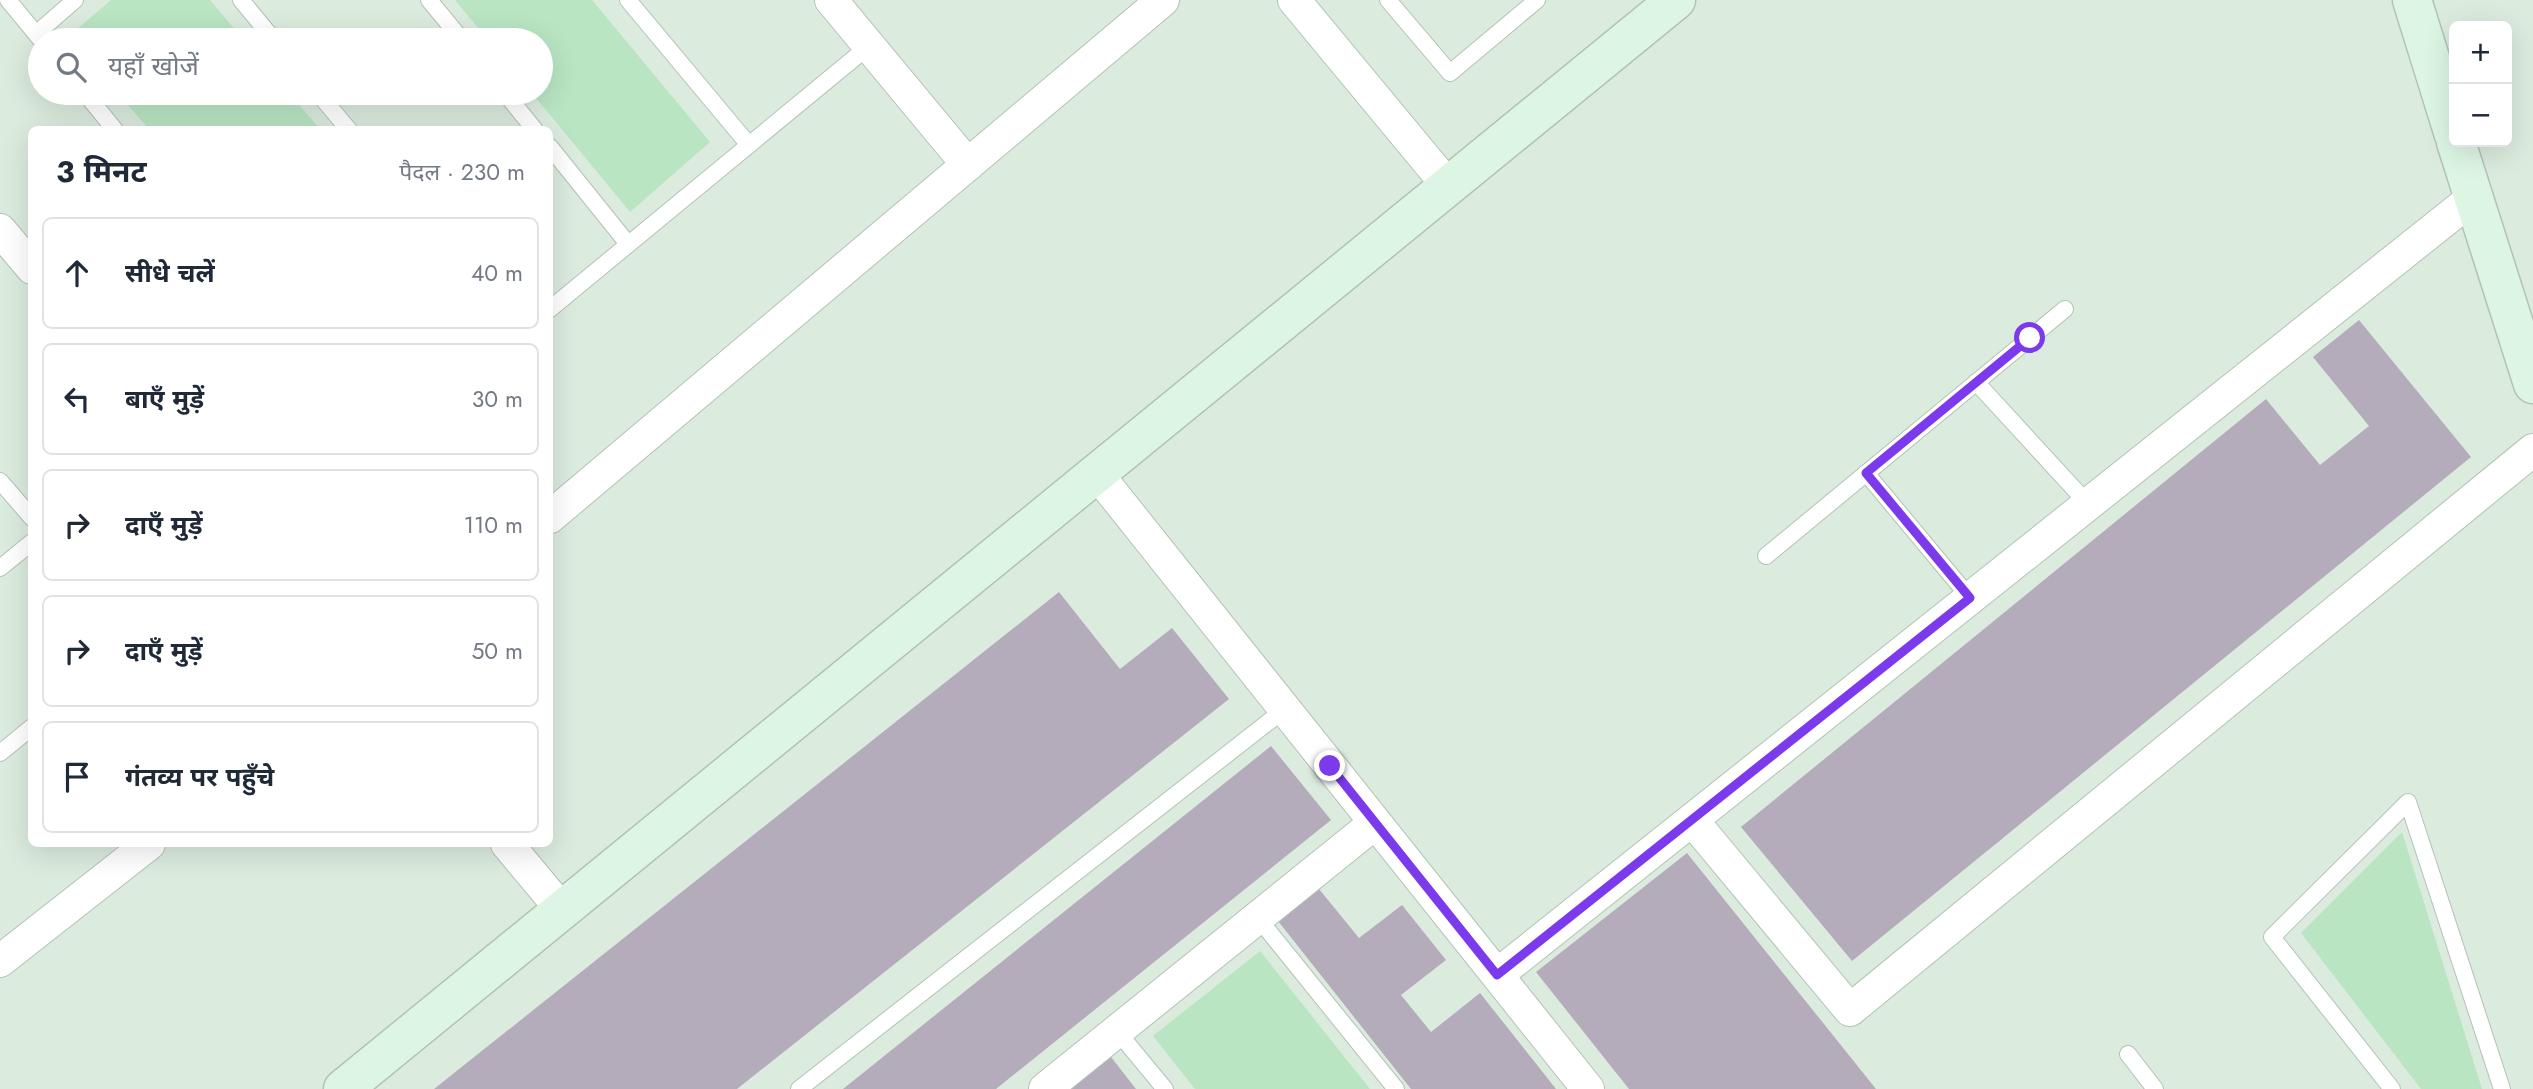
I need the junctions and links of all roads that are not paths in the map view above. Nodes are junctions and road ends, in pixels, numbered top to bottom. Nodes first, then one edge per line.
1 (8, 0) edge
2 (75, 0) edge
3 (241, 0) edge
4 (429, 0) edge
5 (628, 0) edge
6 (831, 0) edge
7 (1163, 0) edge
8 (1294, 0) edge
9 (1388, 0) edge
10 (1537, 0) edge
11 (1676, 0) edge
12 (2412, 0) edge
13 (31, 28) edge
14 (47, 28) edge
15 (264, 28) edge
16 (452, 28) edge
17 (869, 46) junction
18 (95, 105) edge
19 (328, 105) edge
20 (515, 105) edge
21 (2449, 119) edge
22 (112, 126) edge
23 (346, 126) edge
24 (532, 126) edge
25 (749, 145) junction
26 (2458, 147) edge
27 (553, 152) edge
28 (968, 165) junction
29 (1449, 187) junction
30 (2474, 197) junction
31 (0, 230) edge
32 (628, 244) junction
33 (28, 263) edge
34 (553, 306) edge
35 (2066, 309) dead end
36 (1976, 382) junction
37 (2533, 384) edge
38 (2533, 450) edge
39 (1866, 473) junction
40 (1098, 475) junction
41 (0, 481) edge
42 (2088, 504) junction
43 (28, 513) edge
44 (553, 514) edge
45 (28, 545) edge
46 (1766, 556) dead end
47 (0, 568) edge
48 (1970, 598) junction
49 (1285, 709) junction
50 (28, 730) edge
51 (0, 753) edge
52 (1692, 820) junction
53 (1376, 823) junction
54 (145, 847) edge
55 (510, 847) edge
56 (563, 911) junction
57 (1258, 918) junction
58 (0, 961) edge
59 (1497, 975) junction
60 (1118, 1031) junction
61 (2128, 1054) dead end
62 (343, 1089) edge
63 (799, 1089) edge
64 (1045, 1089) edge
65 (1165, 1089) edge
66 (1396, 1089) edge
67 (1588, 1089) edge
68 (2155, 1089) edge
69 (2392, 1089) edge
70 (2502, 1089) edge

1 - 13 lane
2 - 14 lane
3 - 15 lane
4 - 16 lane
5 - 25 lane
6 - 17 street
7 - 28 street
8 - 29 street
9 - 10 lane
11 - 29 street
12 - 21 street
17 - 25 lane
17 - 28 street
18 - 22 lane
19 - 23 lane
20 - 24 lane
25 - 32 lane
26 - 30 street
27 - 32 lane
28 - 44 street
29 - 40 street
30 - 37 street
30 - 42 street
31 - 33 street
32 - 34 lane
35 - 36 lane
36 - 39 lane
36 - 42 lane
38 - 52 street
39 - 46 lane
39 - 48 lane
40 - 49 street
40 - 56 street
41 - 43 lane
42 - 48 street
45 - 47 lane
48 - 52 street
49 - 53 street
49 - 63 lane
50 - 51 lane
52 - 59 street
53 - 57 street
53 - 59 street
54 - 58 street
55 - 56 street
56 - 62 street
57 - 60 street
57 - 66 lane
59 - 67 street
60 - 64 street
60 - 65 lane
61 - 68 lane
69 - 70 lane

